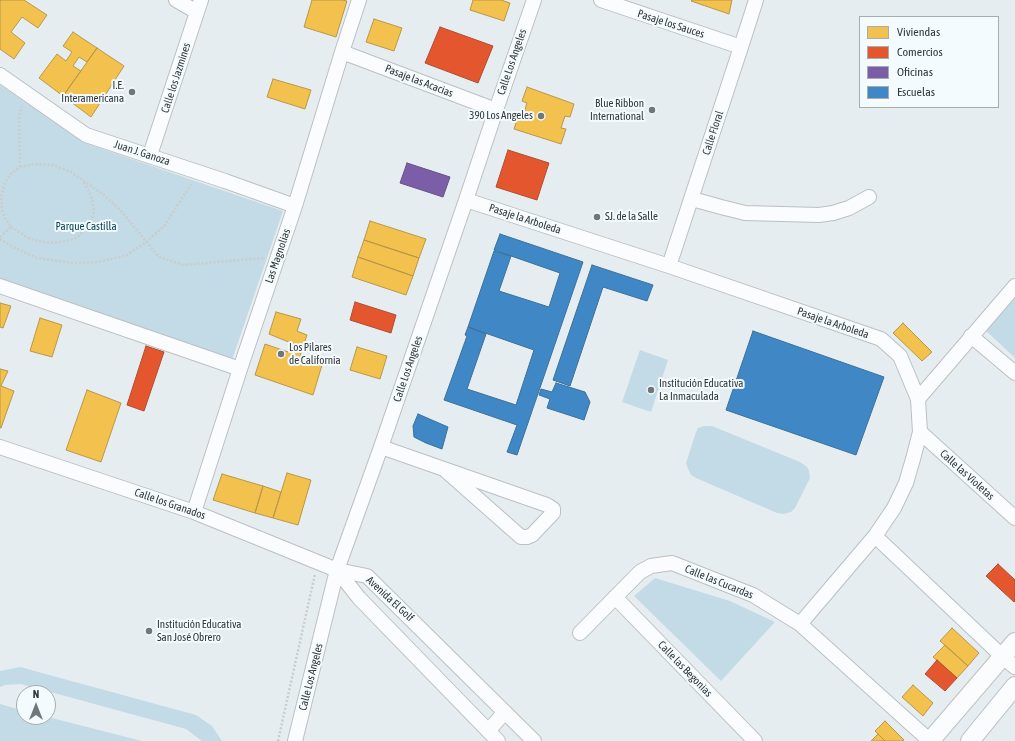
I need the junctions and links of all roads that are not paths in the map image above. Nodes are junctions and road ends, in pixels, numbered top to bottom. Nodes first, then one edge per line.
1 (176, 0) edge
2 (359, 0) edge
3 (534, 0) edge
4 (601, 0) edge
5 (756, 0) edge
6 (199, 6) edge
7 (742, 47) junction
8 (342, 52) junction
9 (0, 76) edge
10 (496, 110) junction
11 (150, 155) junction
12 (869, 197) dead end
13 (692, 199) junction
14 (466, 200) junction
15 (295, 206) junction
16 (669, 266) junction
17 (0, 286) edge
18 (1015, 286) edge
19 (971, 336) junction
20 (240, 369) junction
21 (1015, 373) edge
22 (918, 399) junction
23 (920, 432) junction
24 (381, 446) junction
25 (0, 447) edge
26 (444, 469) junction
27 (194, 512) junction
28 (1015, 518) edge
29 (875, 536) junction
30 (337, 570) junction
31 (615, 597) junction
32 (800, 624) junction
33 (580, 633) dead end
34 (1015, 642) edge
35 (1009, 662) edge
36 (1015, 686) edge
37 (505, 712) junction
38 (493, 736) edge
39 (295, 741) edge
40 (534, 741) edge
41 (755, 741) edge
42 (930, 741) edge
43 (970, 741) edge

1 - 6 street
2 - 8 street, Las Magnolias
3 - 10 street, Calle Los Angeles
4 - 7 street, Pasaje los Sauces
5 - 7 street, Calle Floral
6 - 11 street, Calle los Jazmines
7 - 13 street, Calle Floral
8 - 10 street, Pasaje las Acacias
8 - 15 street, Las Magnolias
9 - 11 street, Juan J. Ganoza
10 - 14 street, Calle Los Angeles
11 - 15 street, Juan J. Ganoza
12 - 13 street
13 - 16 street, Calle Floral
14 - 16 street, Pasaje la Arboleda
14 - 24 street, Calle Los Angeles
15 - 20 street, Las Magnolias
16 - 22 street, Pasaje la Arboleda
17 - 20 street
18 - 19 street
19 - 21 street
19 - 22 street
20 - 27 street, Las Magnolias
22 - 23 street, Pasaje la Arboleda
23 - 28 street, Calle las Violetas
23 - 29 street, Pasaje la Arboleda
24 - 26 street
24 - 30 street, Calle Los Angeles
25 - 27 street, Calle los Granados
26 - 26 street
27 - 30 street, Calle los Granados
29 - 32 street, Pasaje la Arboleda
29 - 35 street
30 - 37 street, Avenida El Golf
30 - 38 street, Avenida El Golf
30 - 39 street, Calle Los Angeles
31 - 32 street, Calle las Cucardas
31 - 33 street, Calle las Cucardas
31 - 41 street, Calle las Begonias
32 - 42 street, Calle las Cucardas
34 - 35 main road
35 - 42 main road
36 - 43 main road
37 - 38 street
37 - 40 street, Avenida El Golf

